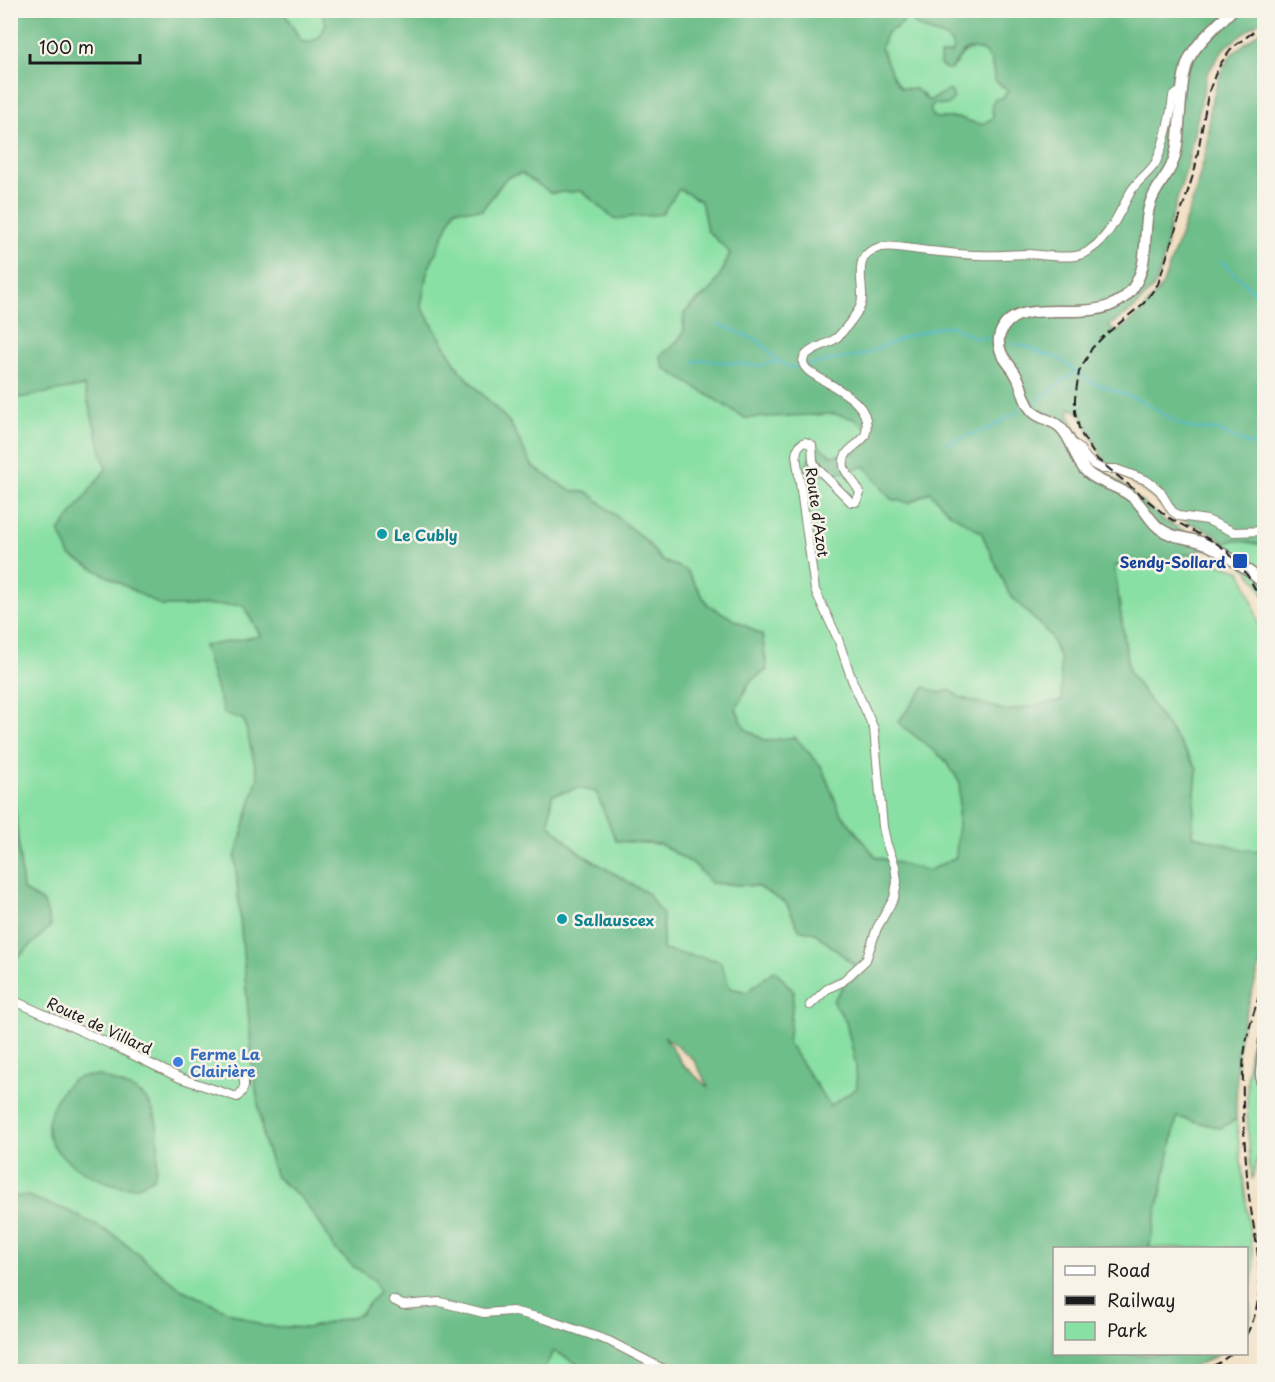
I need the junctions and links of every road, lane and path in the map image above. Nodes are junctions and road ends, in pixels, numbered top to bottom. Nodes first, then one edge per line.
1 (1232, 10) edge
2 (1183, 90) junction
3 (1071, 442) junction
4 (1264, 531) edge
5 (1264, 585) edge
6 (10, 999) edge
7 (810, 1005) dead end
8 (1264, 1041) edge
9 (242, 1072) dead end
10 (1264, 1105) edge
11 (393, 1300) dead end
12 (669, 1371) edge

1 - 2 street
2 - 3 street
2 - 7 street, Route d'Azot
3 - 4 street
3 - 5 street
6 - 9 street, Route de Villard
8 - 10 street
11 - 12 street

